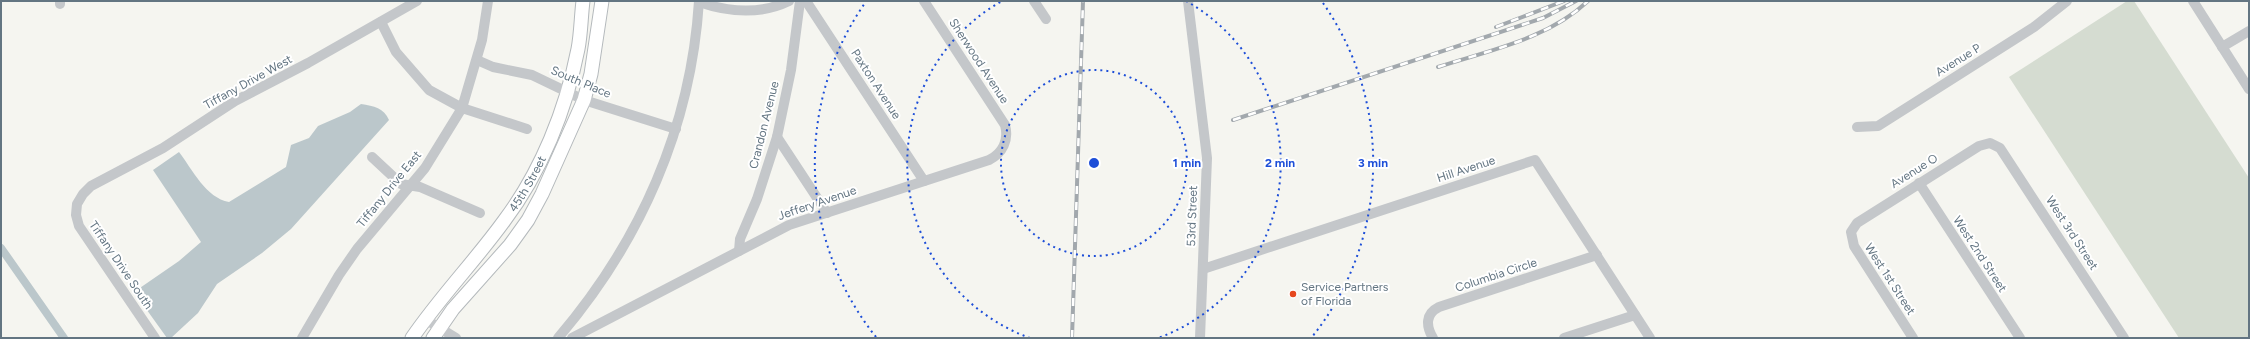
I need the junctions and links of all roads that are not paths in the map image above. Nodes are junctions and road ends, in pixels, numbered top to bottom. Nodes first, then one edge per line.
1 (417, 1) edge
2 (488, 1) edge
3 (583, 1) edge
4 (602, 1) edge
5 (789, 1) edge
6 (800, 1) edge
7 (806, 1) edge
8 (924, 1) edge
9 (1034, 1) edge
10 (1188, 1) edge
11 (2067, 1) edge
12 (2193, 1) edge
13 (699, 2) edge
14 (1046, 19) dead end
15 (381, 22) junction
16 (2249, 31) edge
17 (2222, 47) junction
18 (477, 60) junction
19 (2249, 89) edge
20 (567, 92) junction
21 (584, 100) junction
22 (462, 108) junction
23 (1857, 127) dead end
24 (527, 129) dead end
25 (676, 129) junction
26 (777, 137) junction
27 (1007, 137) joint
28 (1996, 145) joint
29 (372, 157) dead end
30 (924, 181) junction
31 (1919, 183) junction
32 (409, 186) junction
33 (77, 204) joint
34 (480, 213) dead end
35 (827, 213) junction
36 (1851, 232) joint
37 (739, 251) junction
38 (1596, 255) junction
39 (1203, 269) junction
40 (1635, 315) junction
41 (425, 319) junction
42 (436, 333) edge
43 (155, 338) edge
44 (302, 338) edge
45 (412, 338) edge
46 (456, 338) edge
47 (558, 338) edge
48 (572, 338) edge
49 (1200, 338) edge
50 (1433, 338) edge
51 (1564, 338) edge
52 (1650, 338) edge
53 (1913, 338) edge
54 (2020, 338) edge
55 (2124, 338) edge

1 - 15 street, Tiffany Drive West
2 - 18 street, Tiffany Drive East
3 - 20 main road, 45th Street
4 - 21 main road, 45th Street
5 - 13 street
6 - 26 street, Crandon Avenue
7 - 30 street, Paxton Avenue
8 - 27 street, Sherwood Avenue
9 - 14 street
10 - 39 street, 53rd Street
11 - 23 street, Avenue P
12 - 17 street
13 - 25 street
15 - 22 street
15 - 33 street, Tiffany Drive West
16 - 17 street
17 - 19 street
18 - 20 street, South Place
18 - 22 street, Tiffany Drive East
20 - 21 street, South Place
20 - 41 main road, 45th Street
21 - 25 street, South Place
21 - 42 main road, 45th Street
22 - 24 street
22 - 32 street, Tiffany Drive East
25 - 47 street
26 - 35 street
26 - 37 street, Crandon Avenue
27 - 30 street, Jeffery Avenue
28 - 31 street, Avenue O
28 - 55 street, West 3rd Street
29 - 32 street
30 - 35 street, Jeffery Avenue
31 - 36 street, Avenue O
31 - 54 street, West 2nd Street
32 - 34 street
32 - 44 street, Tiffany Drive East
33 - 43 street, Tiffany Drive South
35 - 37 street, Jeffery Avenue
36 - 53 street, West 1st Street
37 - 48 street, Jeffery Avenue
38 - 39 street, Hill Avenue
38 - 40 street, Hill Avenue
38 - 50 street, Columbia Circle
39 - 49 street, 53rd Street
40 - 51 street
40 - 52 street, Hill Avenue
41 - 42 street
41 - 45 main road, 45th Street
42 - 46 street

